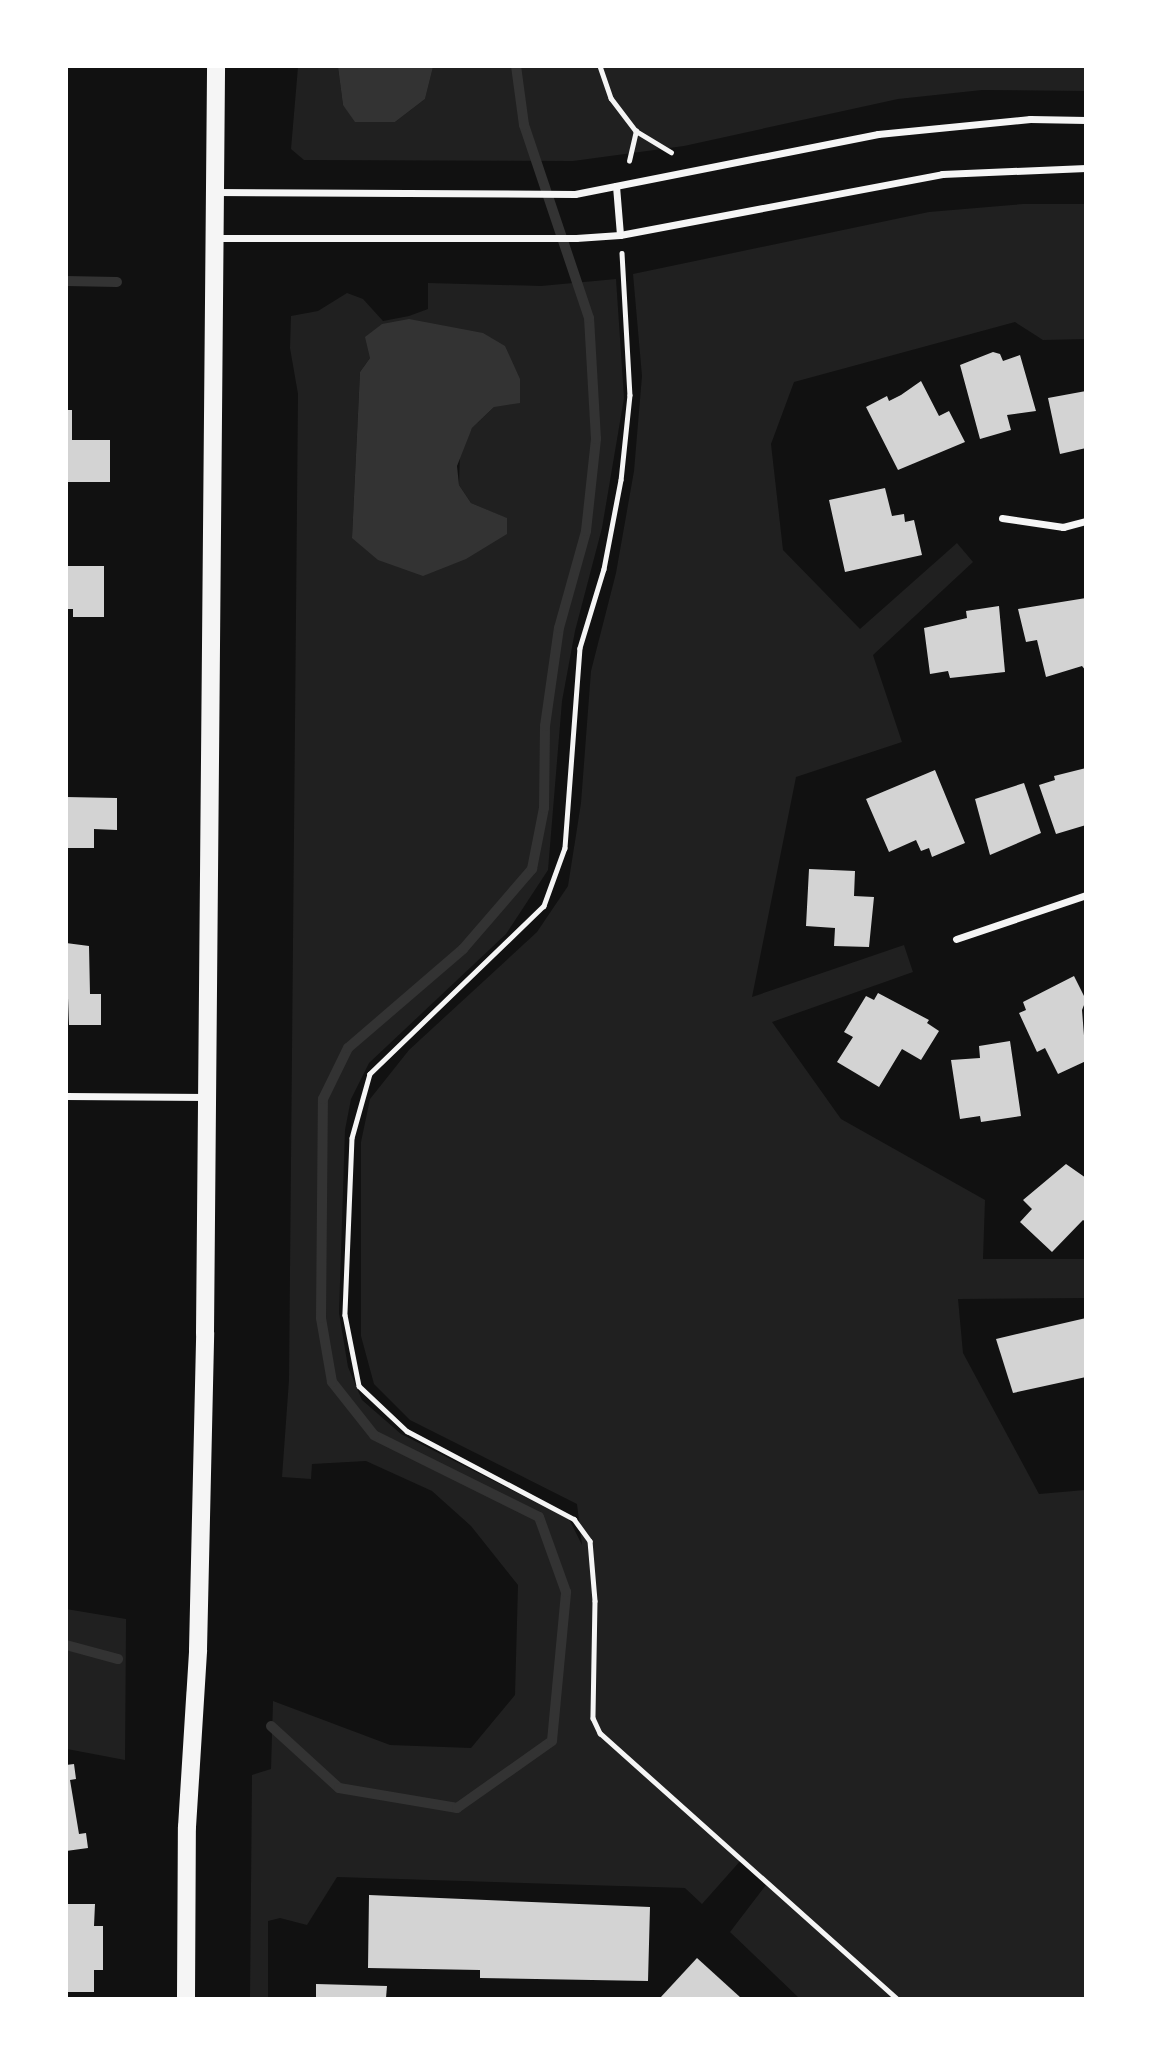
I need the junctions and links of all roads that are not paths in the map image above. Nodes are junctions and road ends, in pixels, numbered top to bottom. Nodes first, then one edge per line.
1 (216, 66) edge
2 (1086, 120) edge
3 (1086, 168) edge
4 (616, 186) junction
5 (215, 192) junction
6 (620, 234) junction
7 (216, 238) junction
8 (1002, 518) dead end
9 (1086, 521) edge
10 (1086, 895) edge
11 (956, 939) dead end
12 (66, 1096) edge
13 (207, 1097) junction
14 (186, 1998) edge

1 - 5 main road
2 - 4 street
3 - 6 street
4 - 5 street
4 - 6 street
5 - 7 main road
6 - 7 street
7 - 13 main road
8 - 9 street
10 - 11 street
12 - 13 street
13 - 14 main road

